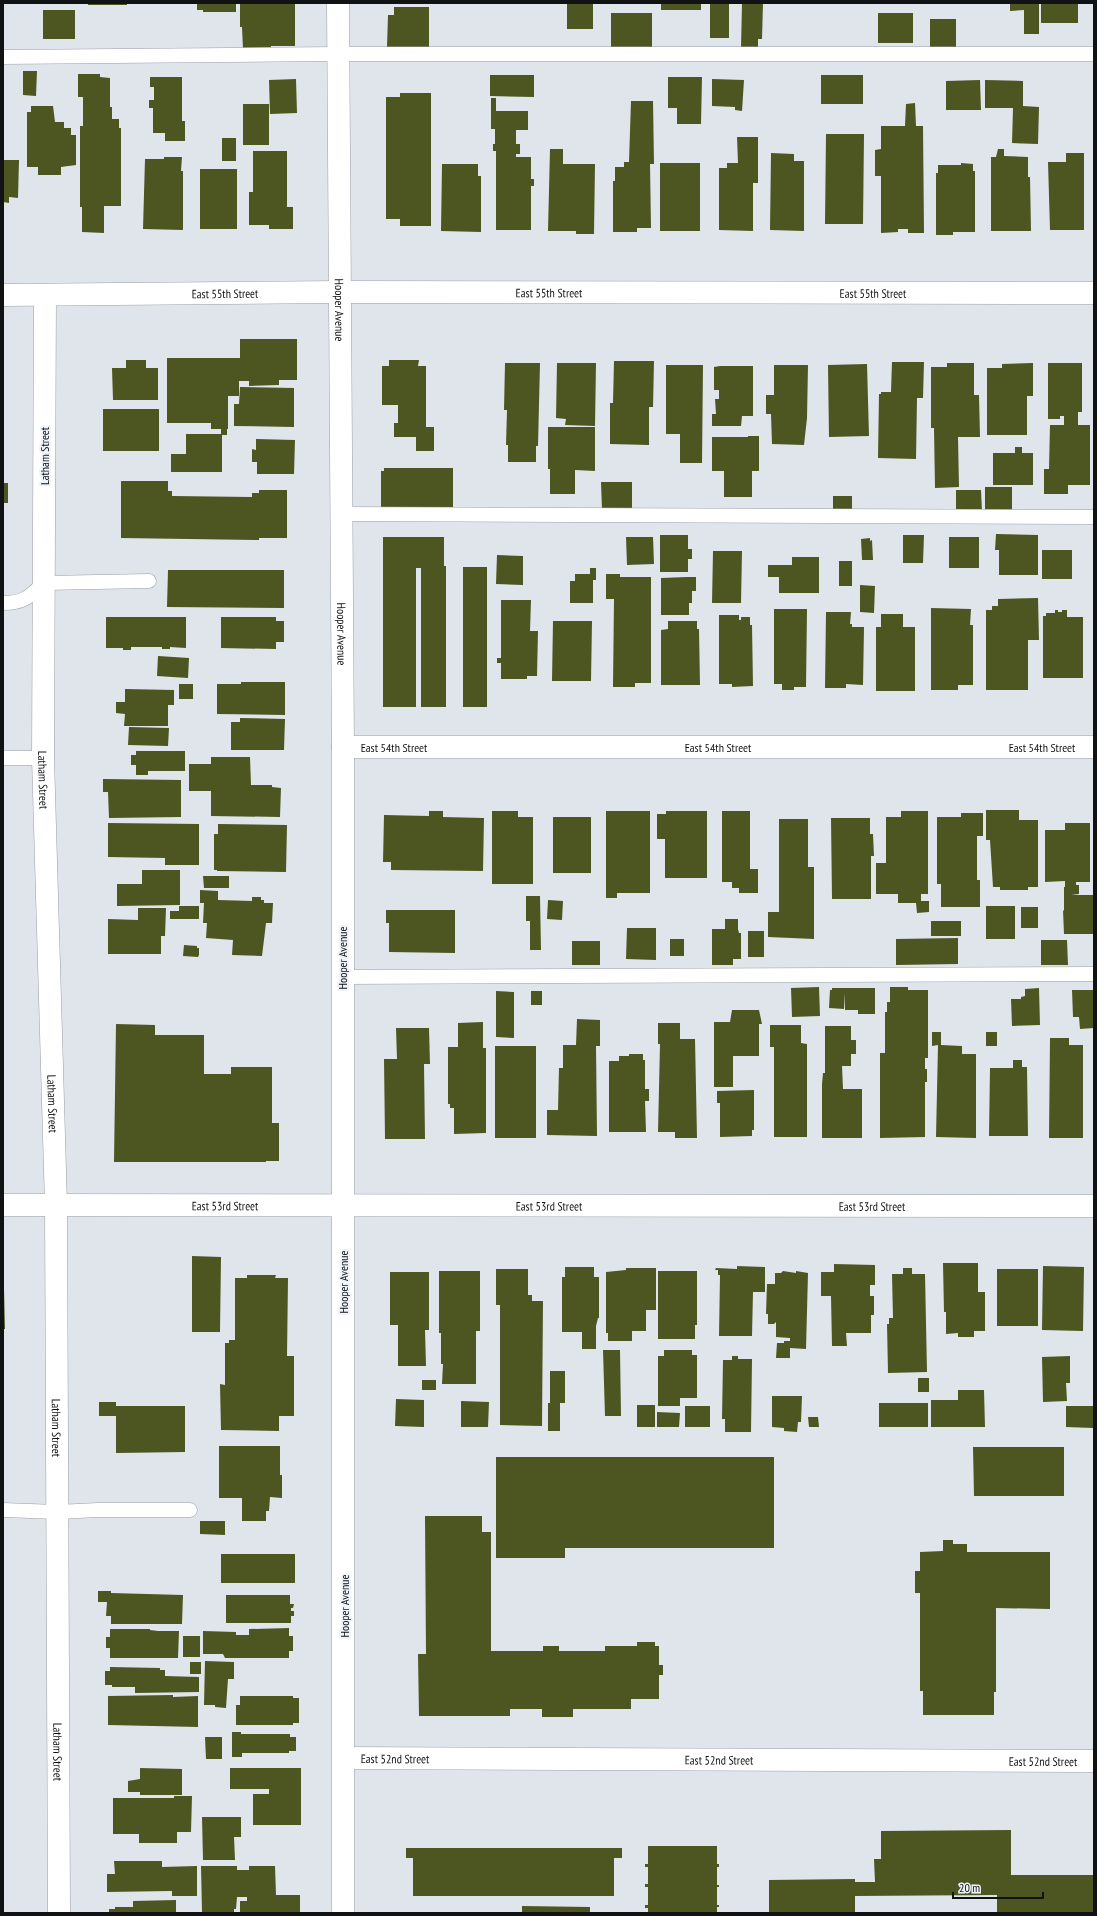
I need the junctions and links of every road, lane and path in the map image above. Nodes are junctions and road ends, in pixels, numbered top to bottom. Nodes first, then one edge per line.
1 (338, 3) edge
2 (338, 54) junction
3 (1094, 54) edge
4 (3, 57) edge
5 (340, 292) junction
6 (1094, 293) edge
7 (3, 295) edge
8 (45, 295) junction
9 (342, 514) junction
10 (1094, 518) edge
11 (149, 581) dead end
12 (44, 583) junction
13 (3, 603) edge
14 (1094, 746) edge
15 (343, 747) junction
16 (3, 758) edge
17 (43, 758) junction
18 (1094, 974) edge
19 (342, 977) junction
20 (3, 1205) edge
21 (56, 1205) junction
22 (343, 1205) junction
23 (1094, 1206) edge
24 (3, 1510) edge
25 (190, 1510) dead end
26 (57, 1512) junction
27 (344, 1758) junction
28 (1094, 1761) edge
29 (59, 1913) edge
30 (343, 1913) edge

1 - 2 street, Hooper Avenue
2 - 3 lane
2 - 4 lane
2 - 5 street, Hooper Avenue
5 - 6 street, East 55th Street
5 - 8 street, East 55th Street
5 - 9 street, Hooper Avenue
7 - 8 street, East 55th Street
8 - 12 street, Latham Street
9 - 10 lane
9 - 15 street, Hooper Avenue
11 - 12 lane
12 - 13 lane
12 - 17 street, Latham Street
14 - 15 street, East 54th Street
15 - 19 street, Hooper Avenue
16 - 17 lane
17 - 21 street, Latham Street
18 - 19 lane
19 - 22 street, Hooper Avenue
20 - 21 street, East 53rd Street
21 - 22 street, East 53rd Street
21 - 26 street, Latham Street
22 - 23 street, East 53rd Street
22 - 27 street, Hooper Avenue
24 - 26 lane
25 - 26 lane
26 - 29 street, Latham Street
27 - 28 street, East 52nd Street
27 - 30 street, Hooper Avenue

